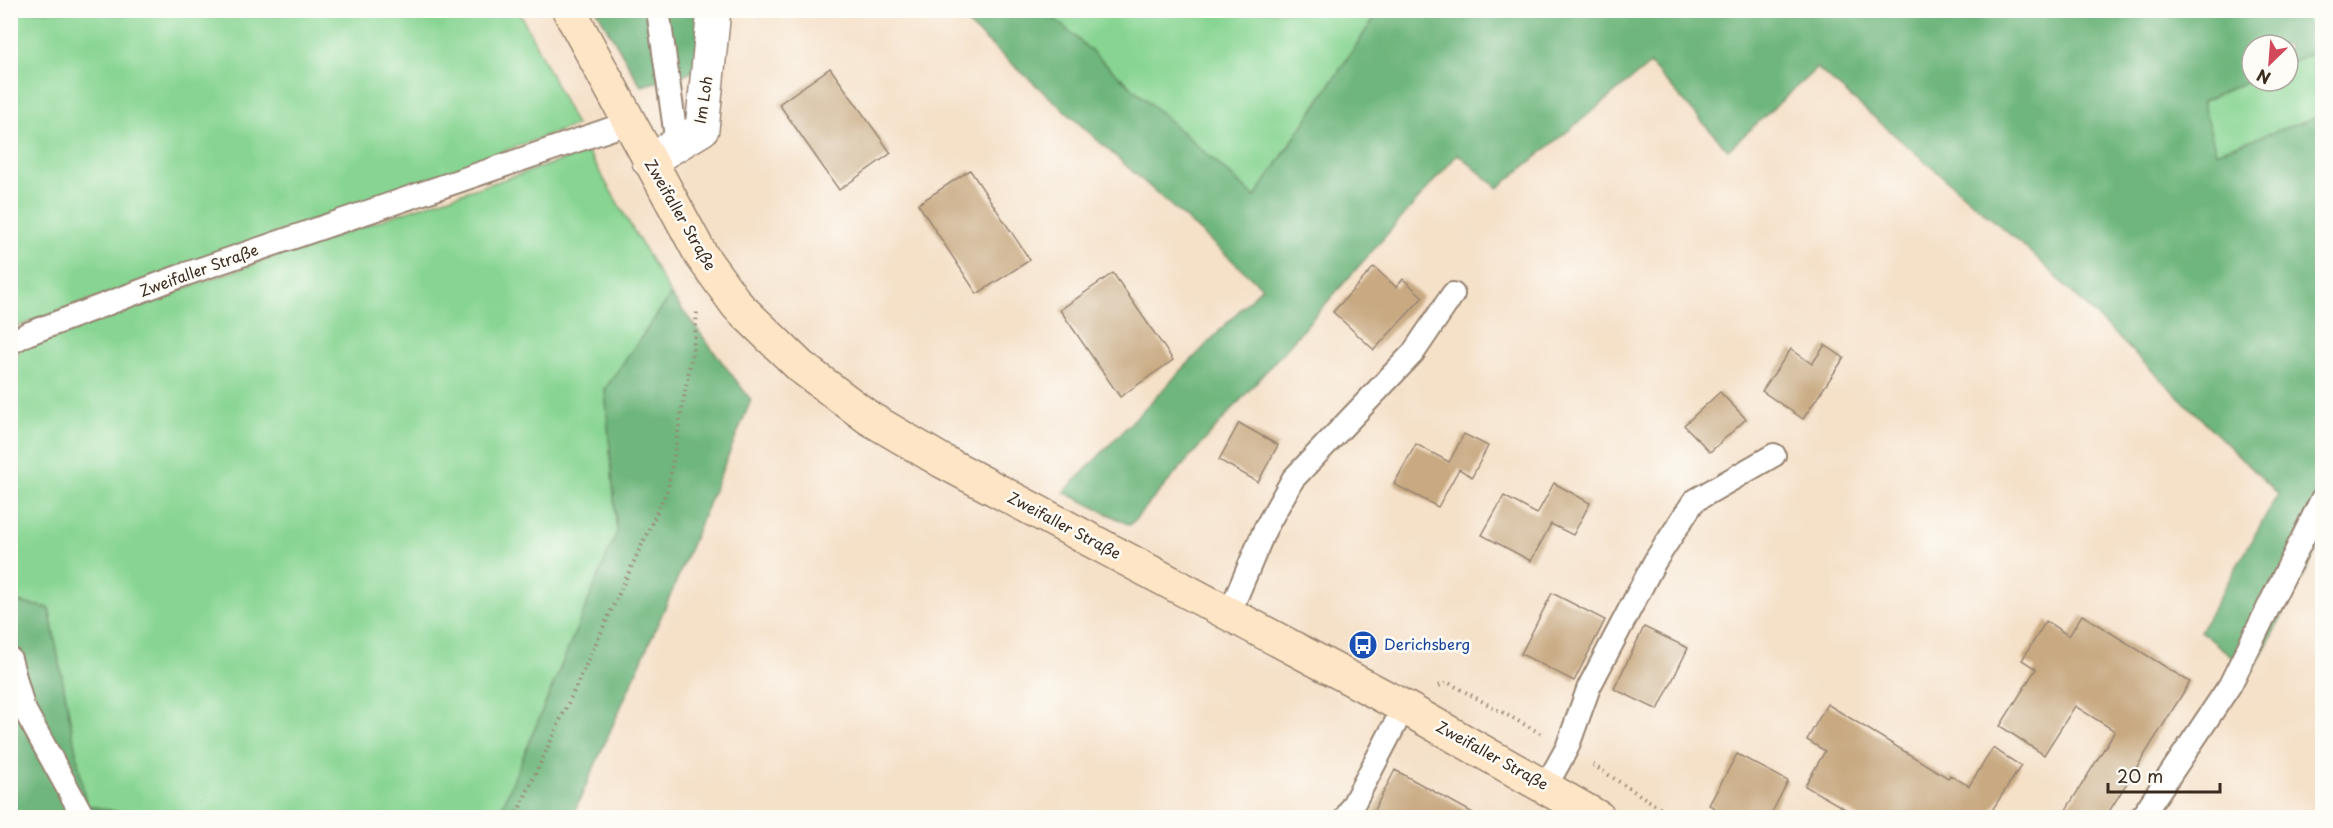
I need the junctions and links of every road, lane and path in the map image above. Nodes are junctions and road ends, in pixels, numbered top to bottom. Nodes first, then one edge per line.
1 (569, 10) edge
2 (658, 10) edge
3 (714, 10) edge
4 (628, 123) junction
5 (677, 144) junction
6 (649, 161) junction
7 (701, 255) junction
8 (1453, 294) dead end
9 (10, 343) edge
10 (1774, 455) dead end
11 (2322, 499) edge
12 (1229, 614) junction
13 (10, 659) edge
14 (1404, 707) junction
15 (1546, 786) junction
16 (84, 818) edge
17 (515, 818) edge
18 (1346, 818) edge
19 (1599, 818) edge
20 (2141, 818) edge

1 - 4 main road, Zweifaller Straße
2 - 5 lane
3 - 5 street, Im Loh
4 - 6 main road, Zweifaller Straße
4 - 9 lane, Zweifaller Straße
5 - 6 street, Im Loh
6 - 7 main road, Zweifaller Straße
7 - 12 main road, Zweifaller Straße
7 - 17 path
8 - 12 lane
10 - 15 lane
11 - 20 lane
12 - 14 main road, Zweifaller Straße
13 - 16 lane
14 - 15 main road, Zweifaller Straße
14 - 18 lane
15 - 19 main road, Zweifaller Straße

